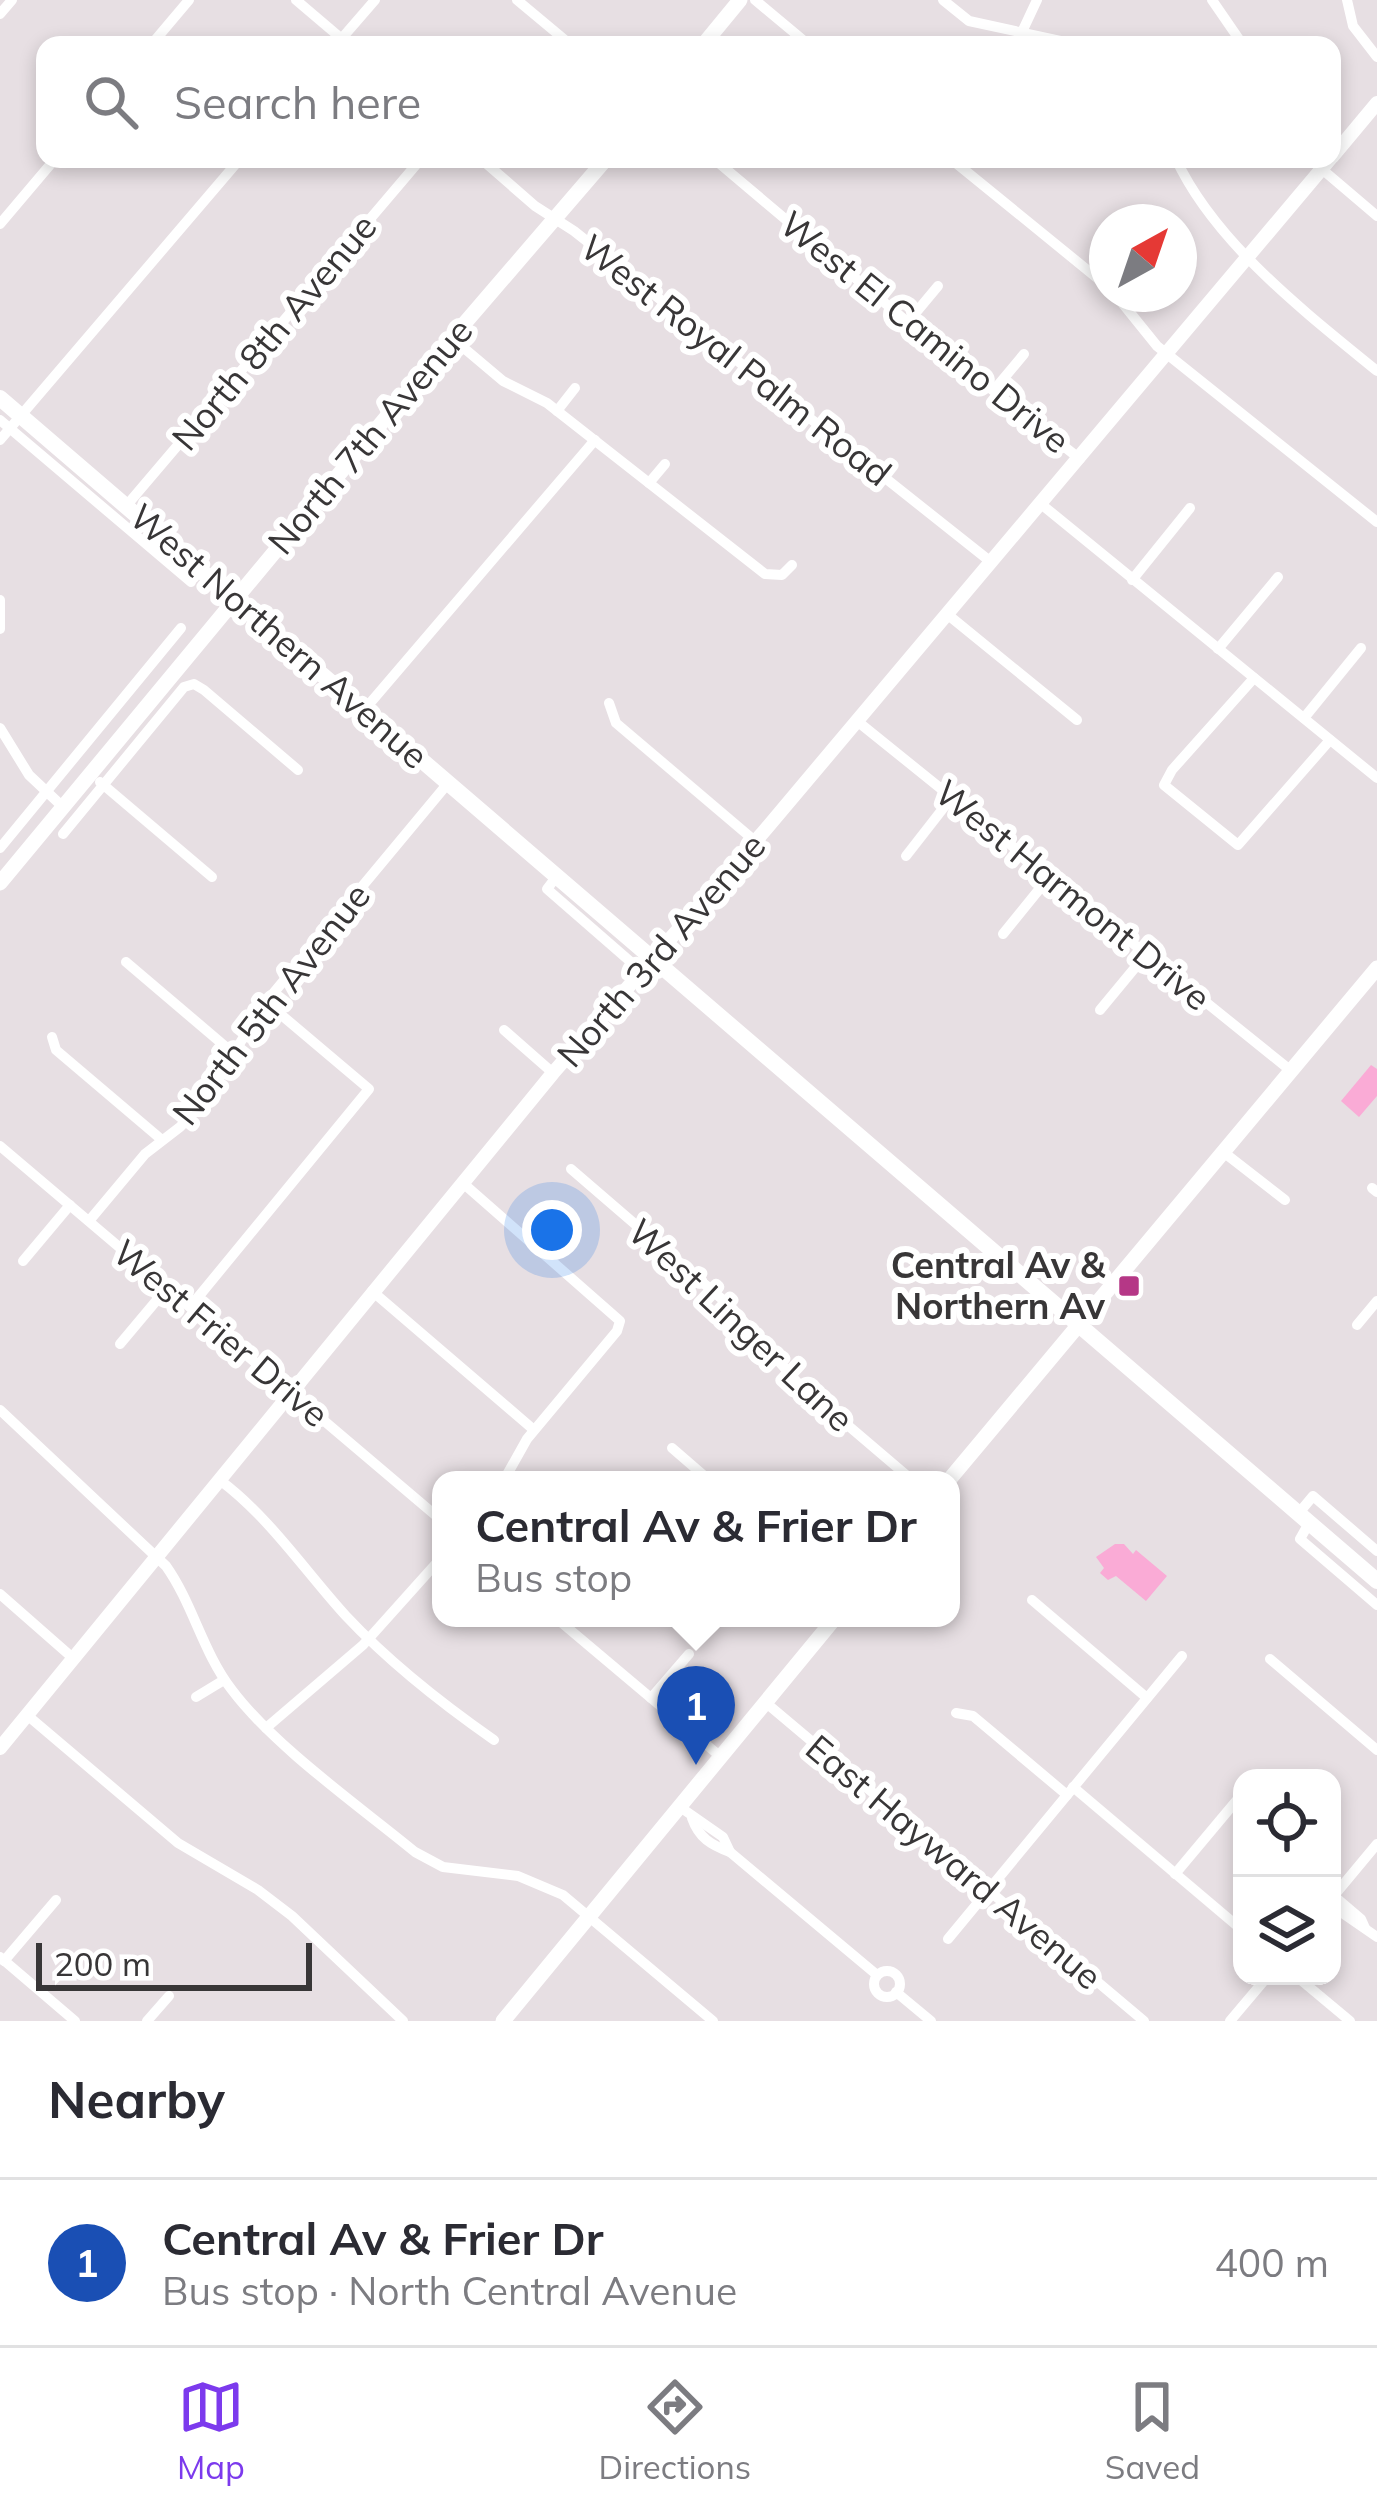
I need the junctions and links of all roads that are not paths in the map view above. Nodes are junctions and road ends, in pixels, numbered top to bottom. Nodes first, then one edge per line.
1 (12, 0) edge
2 (189, 0) edge
3 (296, 0) edge
4 (374, 0) edge
5 (517, 0) edge
6 (739, 0) edge
7 (755, 0) edge
8 (943, 0) edge
9 (1037, 0) edge
10 (1212, 0) edge
11 (1347, 0) edge
12 (0, 14) edge
13 (1005, 31) junction
14 (1022, 32) junction
15 (159, 36) edge
16 (335, 36) edge
17 (347, 36) edge
18 (560, 36) edge
19 (710, 36) edge
20 (798, 36) edge
21 (1004, 36) edge
22 (1040, 36) edge
23 (1237, 36) edge
24 (1377, 57) edge
25 (1377, 103) edge
26 (1341, 142) edge
27 (47, 168) edge
28 (232, 168) edge
29 (413, 168) edge
30 (492, 168) edge
31 (598, 168) edge
32 (725, 168) edge
33 (962, 168) edge
34 (1180, 168) edge
35 (1317, 168) edge
36 (1330, 168) edge
37 (1377, 215) edge
38 (554, 219) junction
39 (0, 224) edge
40 (1249, 255) junction
41 (1089, 271) edge
42 (938, 286) dead end
43 (1130, 312) edge
44 (908, 322) junction
45 (452, 338) junction
46 (1024, 354) dead end
47 (1166, 355) junction
48 (1377, 371) edge
49 (575, 388) dead end
50 (994, 390) junction
51 (0, 398) edge
52 (557, 411) junction
53 (0, 420) edge
54 (16, 423) junction
55 (0, 440) edge
56 (595, 440) junction
57 (1080, 459) junction
58 (665, 464) dead end
59 (649, 483) junction
60 (1041, 504) junction
61 (127, 505) junction
62 (1190, 508) dead end
63 (1377, 523) edge
64 (991, 562) junction
65 (792, 565) dead end
66 (1278, 577) dead end
67 (1132, 580) junction
68 (190, 582) dead end
69 (236, 597) junction
70 (20, 601) dead end
71 (1, 603) edge
72 (946, 614) junction
73 (182, 628) dead end
74 (0, 629) edge
75 (1361, 648) dead end
76 (1218, 649) junction
77 (1254, 678) junction
78 (609, 703) dead end
79 (365, 710) junction
80 (1304, 718) junction
81 (1077, 720) dead end
82 (857, 721) junction
83 (0, 728) edge
84 (1330, 740) junction
85 (298, 770) dead end
86 (1377, 778) edge
87 (96, 779) junction
88 (448, 782) junction
89 (46, 792) junction
90 (952, 797) junction
91 (63, 807) junction
92 (63, 834) dead end
93 (755, 842) junction
94 (0, 848) edge
95 (906, 856) dead end
96 (1050, 876) junction
97 (212, 877) dead end
98 (0, 883) edge
99 (1003, 934) dead end
100 (1148, 952) junction
101 (126, 962) dead end
102 (647, 964) junction
103 (1377, 968) edge
104 (1369, 990) edge
105 (266, 1002) junction
106 (1100, 1010) dead end
107 (504, 1030) dead end
108 (52, 1037) dead end
109 (233, 1053) junction
110 (1290, 1070) junction
111 (553, 1073) junction
112 (162, 1140) junction
113 (0, 1146) edge
114 (1222, 1151) junction
115 (571, 1169) dead end
116 (464, 1184) junction
117 (1285, 1199) dead end
118 (70, 1205) junction
119 (89, 1221) junction
120 (22, 1261) dead end
121 (167, 1288) junction
122 (372, 1291) junction
123 (1377, 1301) edge
124 (190, 1307) junction
125 (1079, 1325) junction
126 (1357, 1325) dead end
127 (120, 1344) dead end
128 (292, 1393) junction
129 (0, 1410) edge
130 (534, 1430) junction
131 (672, 1448) dead end
132 (509, 1471) edge
133 (699, 1471) edge
134 (901, 1471) edge
135 (957, 1471) edge
136 (221, 1481) junction
137 (432, 1512) edge
138 (1302, 1525) junction
139 (1377, 1551) edge
140 (155, 1556) junction
141 (432, 1568) edge
142 (1377, 1581) edge
143 (0, 1594) edge
144 (1032, 1600) dead end
145 (1377, 1605) edge
146 (567, 1627) edge
147 (828, 1627) edge
148 (369, 1639) junction
149 (689, 1654) dead end
150 (1182, 1656) dead end
151 (74, 1659) junction
152 (1270, 1659) dead end
153 (224, 1679) junction
154 (196, 1696) dead end
155 (651, 1698) junction
156 (1148, 1698) junction
157 (765, 1702) junction
158 (956, 1714) dead end
159 (28, 1715) junction
160 (266, 1727) junction
161 (494, 1740) dead end
162 (0, 1748) edge
163 (1377, 1750) edge
164 (721, 1757) junction
165 (1070, 1791) junction
166 (1233, 1805) edge
167 (686, 1812) junction
168 (1377, 1844) edge
169 (1175, 1874) junction
170 (988, 1890) junction
171 (1341, 1890) edge
172 (56, 1900) dead end
173 (1341, 1905) edge
174 (590, 1916) junction
175 (1233, 1922) edge
176 (1377, 1937) edge
177 (948, 1939) dead end
178 (2, 1959) edge
179 (1260, 1985) edge
180 (1307, 1985) edge
181 (169, 1996) dead end
182 (75, 2021) edge
183 (147, 2021) edge
184 (403, 2021) edge
185 (503, 2021) edge
186 (713, 2021) edge
187 (931, 2021) edge
188 (1144, 2021) edge
189 (1230, 2021) edge
190 (1350, 2021) edge

1 - 12 street
2 - 15 street
3 - 16 street
4 - 17 street
5 - 18 street
6 - 19 main road
7 - 20 street
8 - 13 street
9 - 14 street
10 - 23 street
11 - 24 street
13 - 14 street
13 - 21 street
14 - 22 street
25 - 26 street, North 3rd Avenue
27 - 39 street
28 - 54 street
29 - 61 street, North 8th Avenue
30 - 38 street, West Royal Palm Road
31 - 38 main road, North 7th Avenue
32 - 44 street, West El Camino Drive
33 - 41 street
34 - 40 street
35 - 40 street, North 3rd Avenue
36 - 37 street
38 - 45 main road, North 7th Avenue
38 - 64 street, West Royal Palm Road
40 - 47 street, North 3rd Avenue
40 - 48 street
42 - 44 street, West El Camino Drive
43 - 47 street
44 - 50 street, West El Camino Drive
45 - 52 street
45 - 69 main road, North 7th Avenue
46 - 50 street, West El Camino Drive
47 - 57 street, North 3rd Avenue
47 - 63 street
49 - 52 street
50 - 57 street, West El Camino Drive
51 - 54 main road, West Northern Avenue
52 - 56 street
53 - 54 street, West Northern Avenue
54 - 55 street
54 - 61 main road, West Northern Avenue
54 - 68 street, West Northern Avenue
56 - 59 street
56 - 79 street
57 - 60 street, North 3rd Avenue
58 - 59 street
59 - 65 street
60 - 64 street, North 3rd Avenue
60 - 67 street
61 - 69 main road, West Northern Avenue
62 - 67 street
64 - 72 street, North 3rd Avenue
66 - 76 street
67 - 76 street
69 - 79 main road, West Northern Avenue
69 - 87 main road, North 7th Avenue
70 - 71 street
71 - 74 street
72 - 81 street
72 - 82 street, North 3rd Avenue
73 - 89 street
75 - 80 street
76 - 77 street
77 - 80 street
77 - 84 street
78 - 93 street
79 - 88 main road, West Northern Avenue
80 - 84 street
82 - 90 street, West Harmont Drive
82 - 93 street, North 3rd Avenue
83 - 89 street
84 - 86 street
85 - 87 street
87 - 91 main road, North 7th Avenue
87 - 92 street
87 - 97 street
88 - 102 main road, West Northern Avenue
88 - 105 street, North 5th Avenue
89 - 91 street
89 - 94 street
90 - 95 street
90 - 96 street, West Harmont Drive
91 - 98 main road, North 7th Avenue
93 - 102 street, North 3rd Avenue
96 - 99 street
96 - 100 street, West Harmont Drive
100 - 106 street
100 - 110 street, West Harmont Drive
101 - 109 street
102 - 111 street, North 3rd Avenue
102 - 125 main road, West Northern Avenue
103 - 104 main road
104 - 110 main road
105 - 109 street, North 5th Avenue
105 - 124 street
107 - 111 street
108 - 112 street
109 - 112 street, North 5th Avenue
110 - 114 main road
111 - 116 street, North 3rd Avenue
112 - 119 street, North 5th Avenue
113 - 118 street, West Frier Drive
114 - 117 street
114 - 125 main road
115 - 134 street, West Linger Lane
116 - 122 street, North 3rd Avenue
116 - 130 street
118 - 119 street, West Frier Drive
118 - 120 street
119 - 121 street, West Frier Drive
121 - 124 street, West Frier Drive
121 - 127 street
122 - 128 street, North 3rd Avenue
122 - 130 street
123 - 126 street
124 - 128 street, West Frier Drive
125 - 135 main road
125 - 138 main road, West Northern Avenue
128 - 136 street, North 3rd Avenue
128 - 137 street, West Frier Drive
129 - 140 street
130 - 132 street
131 - 133 street
136 - 140 street, North 3rd Avenue
136 - 148 street
138 - 139 street
138 - 142 main road, West Northern Avenue
138 - 145 street
140 - 151 street, North 3rd Avenue
140 - 153 street
141 - 148 street
143 - 151 street
144 - 156 street
146 - 155 street
147 - 157 main road
148 - 160 street
148 - 161 street
149 - 155 street
150 - 156 street
151 - 159 street, North 3rd Avenue
152 - 163 street
153 - 154 street
153 - 160 street
155 - 164 street
156 - 165 street
157 - 164 main road
157 - 170 street, East Hayward Avenue
158 - 165 street
159 - 162 street, North 3rd Avenue
159 - 184 street
160 - 174 street
164 - 167 main road
165 - 169 street
165 - 170 street
166 - 169 street
167 - 174 main road
167 - 187 street
168 - 171 street
169 - 175 street
170 - 177 street
170 - 188 street, East Hayward Avenue
172 - 178 street
173 - 176 street
174 - 185 main road
174 - 186 street
178 - 182 street
179 - 189 street
180 - 190 street
181 - 183 street

